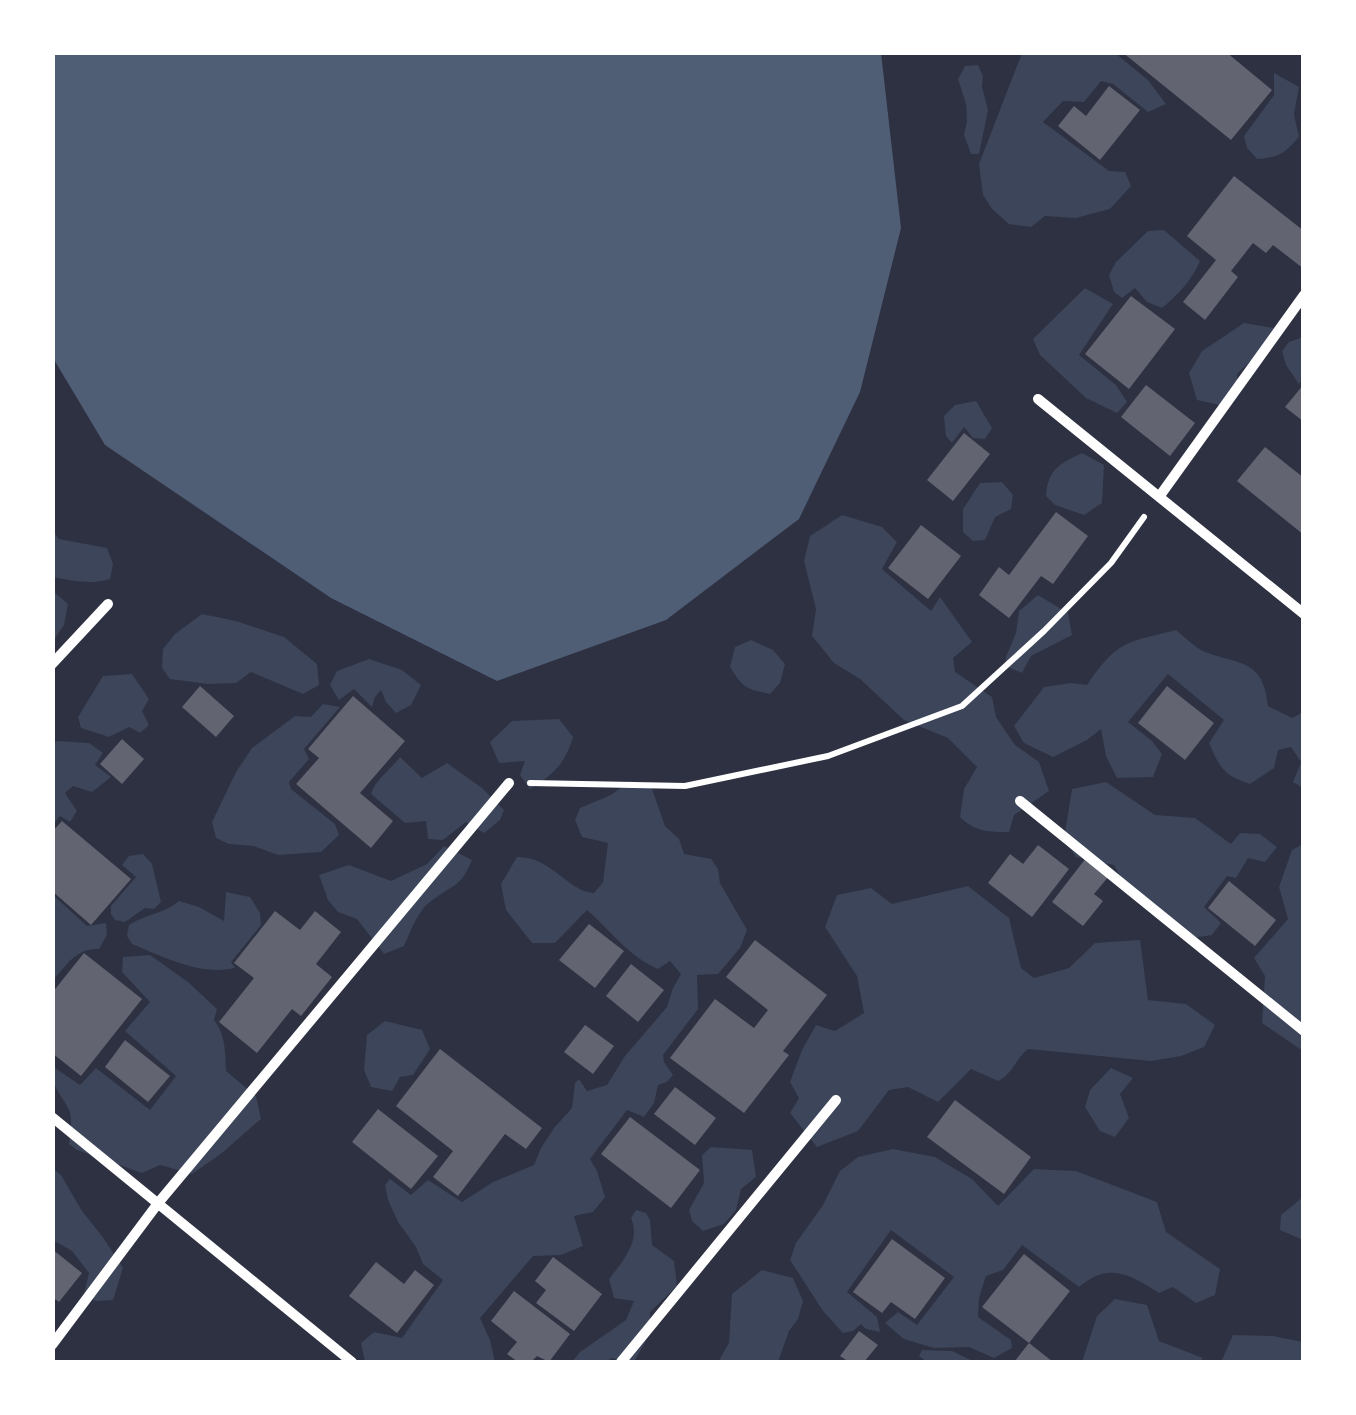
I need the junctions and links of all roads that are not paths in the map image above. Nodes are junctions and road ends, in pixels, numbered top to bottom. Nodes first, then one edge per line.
1 (1304, 295) edge
2 (1038, 399) dead end
3 (1159, 497) junction
4 (108, 604) dead end
5 (1304, 614) edge
6 (52, 664) edge
7 (509, 783) road end
8 (1020, 801) dead end
9 (1304, 1030) edge
10 (836, 1100) dead end
11 (52, 1117) edge
12 (158, 1202) junction
13 (52, 1345) edge
14 (352, 1362) edge
15 (621, 1362) edge

1 - 3 street
2 - 3 street
3 - 5 street
4 - 6 street
7 - 12 street
8 - 9 street
10 - 15 street
11 - 12 street
12 - 13 street
12 - 14 street

